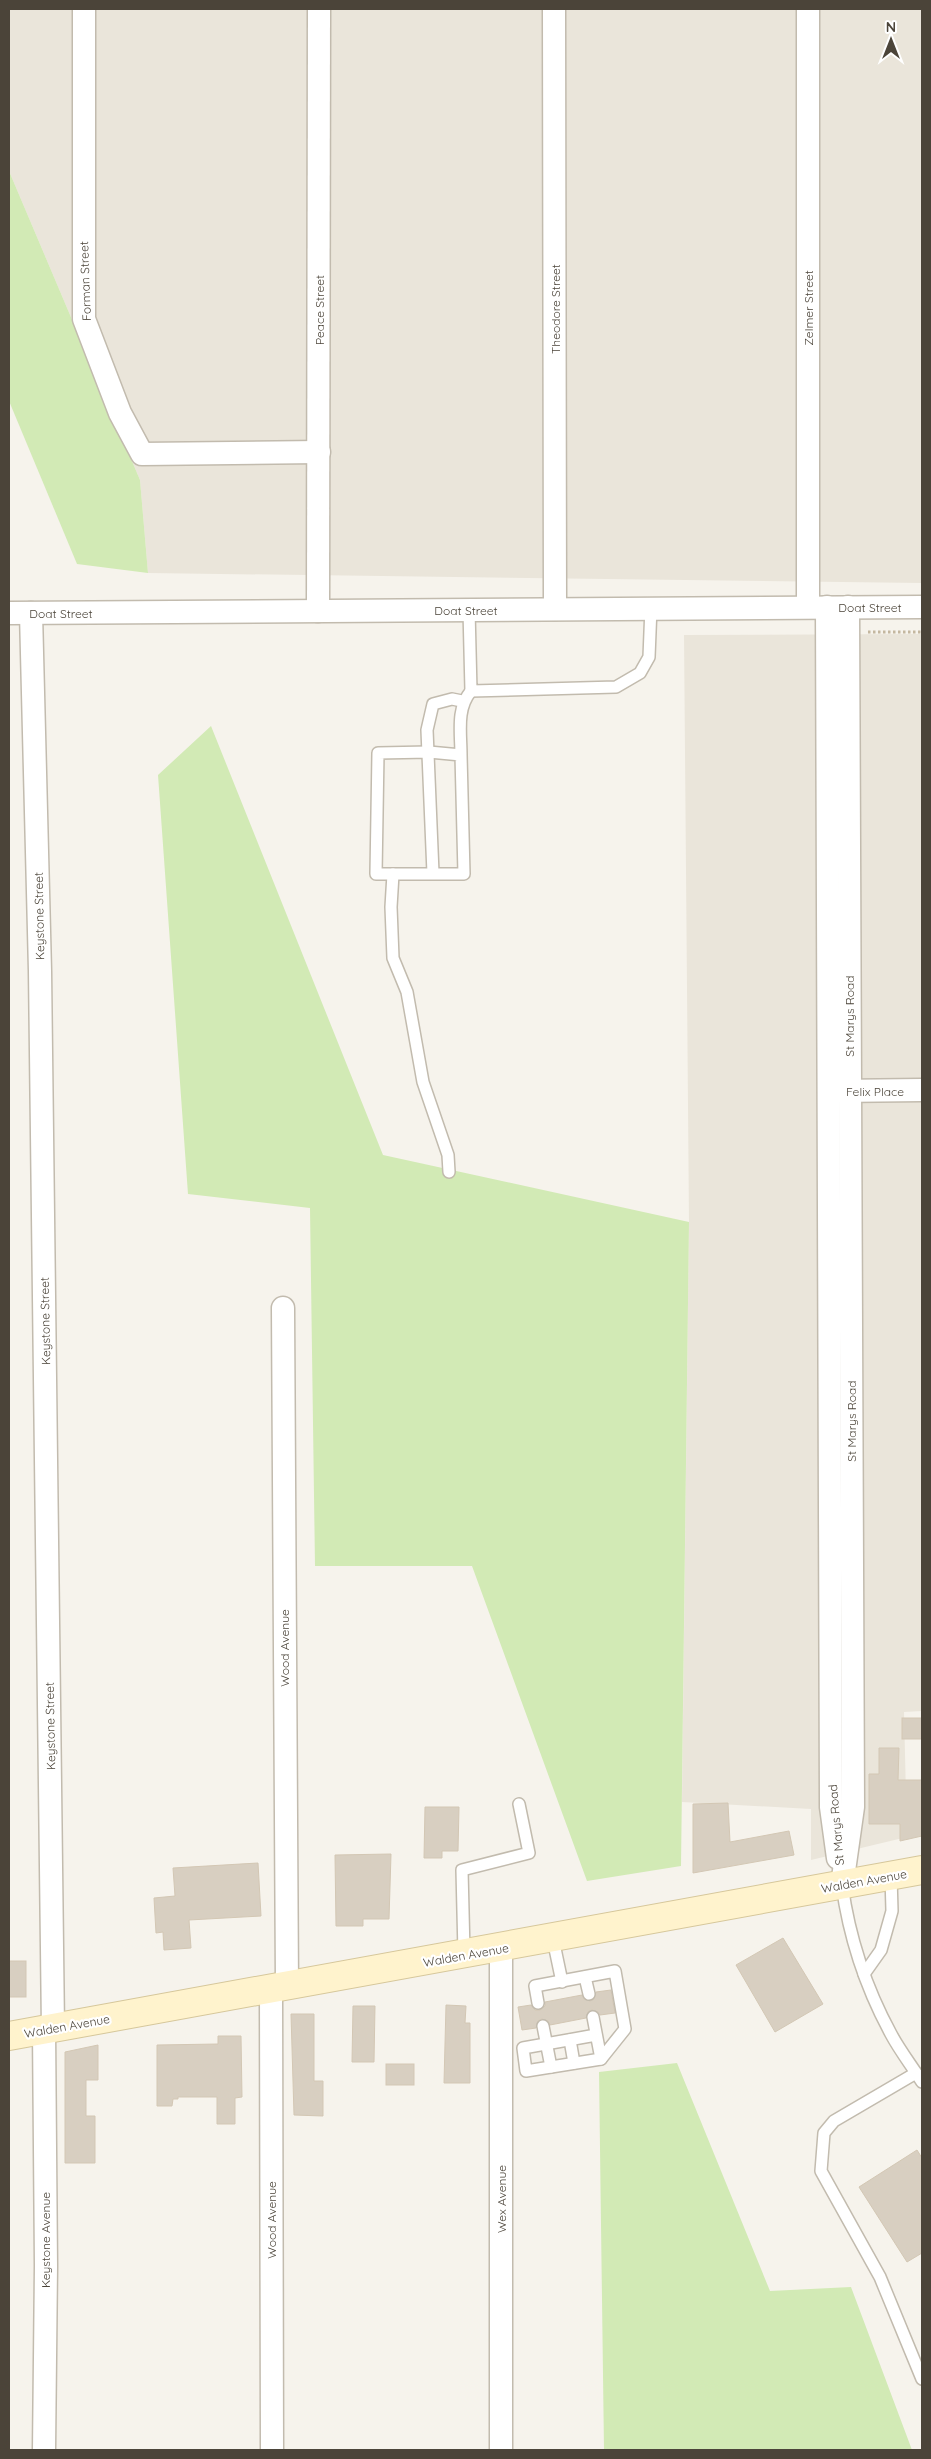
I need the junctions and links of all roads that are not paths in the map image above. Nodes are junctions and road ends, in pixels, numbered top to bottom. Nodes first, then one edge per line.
1 (84, 9) edge
2 (319, 9) edge
3 (554, 9) edge
4 (808, 9) edge
5 (319, 452) junction
6 (827, 607) junction
7 (922, 607) edge
8 (650, 608) junction
9 (555, 609) junction
10 (470, 610) junction
11 (318, 611) junction
12 (9, 613) edge
13 (32, 613) junction
14 (471, 691) junction
15 (462, 701) junction
16 (428, 752) junction
17 (461, 756) junction
18 (433, 873) junction
19 (393, 874) junction
20 (922, 1090) edge
21 (839, 1091) junction
22 (449, 1172) dead end
23 (283, 1308) dead end
24 (519, 1804) dead end
25 (922, 1870) edge
26 (891, 1876) junction
27 (842, 1885) junction
28 (552, 1939) junction
29 (501, 1948) junction
30 (464, 1955) junction
31 (864, 1974) junction
32 (585, 1977) junction
33 (562, 1982) junction
34 (279, 1989) junction
35 (589, 1994) dead end
36 (538, 2003) dead end
37 (593, 2017) dead end
38 (543, 2026) dead end
39 (48, 2030) junction
40 (596, 2035) junction
41 (9, 2036) edge
42 (570, 2040) junction
43 (546, 2044) junction
44 (601, 2059) junction
45 (574, 2063) junction
46 (551, 2066) junction
47 (513, 2070) junction
48 (919, 2077) edge
49 (922, 2378) edge
50 (44, 2450) edge
51 (272, 2450) edge
52 (501, 2450) edge

1 - 5 street, Forman Street
2 - 5 street, Peace Street
3 - 9 street, Theodore Street
4 - 6 street, Zelmer Street
5 - 11 street, Peace Street
6 - 7 street, Doat Street
6 - 8 street, Doat Street
6 - 21 street, St Marys Road
8 - 9 street, Doat Street
8 - 14 lane
9 - 10 street, Doat Street
10 - 11 street, Doat Street
10 - 14 lane
11 - 13 street, Doat Street
12 - 13 street, Doat Street
13 - 39 street, Keystone Street
14 - 15 lane
15 - 16 lane
15 - 17 lane
16 - 17 lane
16 - 18 lane
16 - 19 lane
17 - 18 lane
18 - 19 lane
19 - 22 lane
20 - 21 street, Felix Place
21 - 27 street, St Marys Road
23 - 34 street, Wood Avenue
24 - 30 lane
25 - 26 main road, Walden Avenue
26 - 27 main road, Walden Avenue
26 - 31 lane
27 - 28 main road, Walden Avenue
27 - 31 lane
28 - 29 main road, Walden Avenue
28 - 33 lane
29 - 30 main road, Walden Avenue
29 - 47 street, Wex Avenue
30 - 34 main road, Walden Avenue
31 - 48 lane
32 - 33 lane
32 - 35 lane
32 - 44 lane
33 - 36 lane
34 - 39 main road, Walden Avenue
34 - 51 street, Wood Avenue
37 - 40 lane
38 - 43 lane
39 - 41 main road, Walden Avenue
39 - 50 street, Keystone Avenue
40 - 42 lane
40 - 44 lane
42 - 43 lane
42 - 45 lane
43 - 46 lane
43 - 47 lane
44 - 45 lane
45 - 46 lane
46 - 47 lane
47 - 52 street, Wex Avenue
48 - 49 lane

